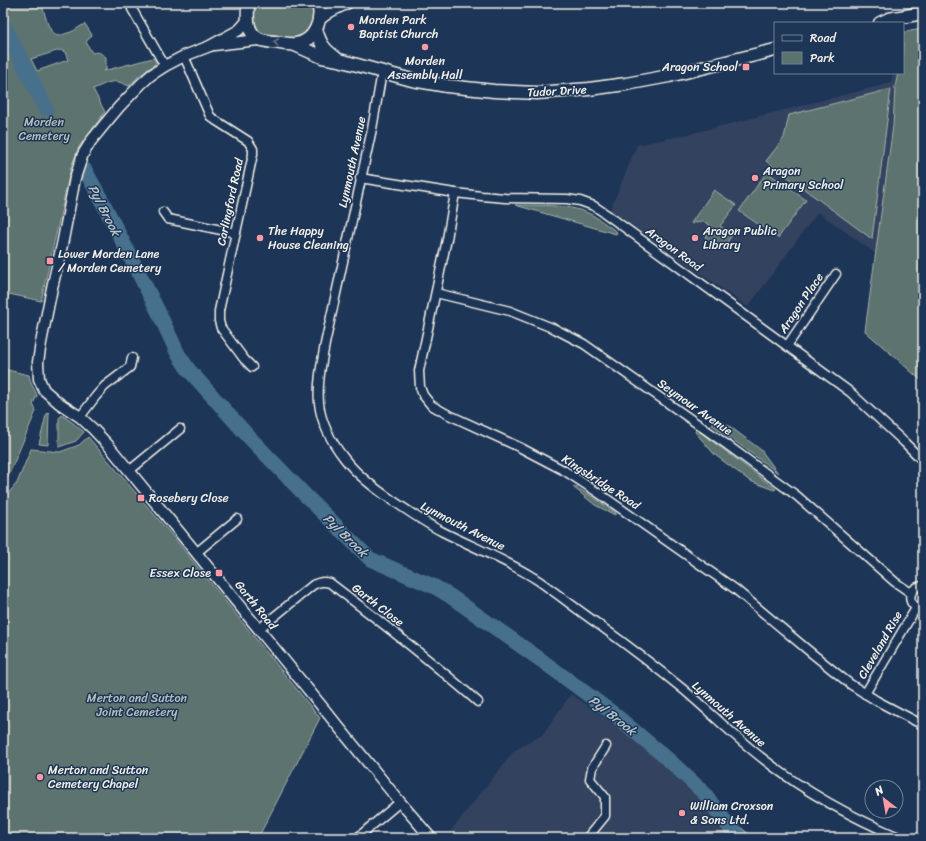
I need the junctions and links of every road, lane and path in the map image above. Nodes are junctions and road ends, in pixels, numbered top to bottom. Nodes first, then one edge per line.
1 (131, 3) edge
2 (248, 3) edge
3 (318, 3) edge
4 (348, 3) edge
5 (923, 13) edge
6 (248, 21) junction
7 (923, 21) edge
8 (882, 22) edge
9 (904, 24) edge
10 (317, 25) junction
11 (258, 40) junction
12 (295, 45) junction
13 (210, 46) junction
14 (774, 50) edge
15 (184, 56) junction
16 (339, 60) junction
17 (165, 66) junction
18 (382, 72) junction
19 (360, 178) junction
20 (455, 193) junction
21 (163, 212) dead end
22 (236, 233) junction
23 (836, 274) dead end
24 (436, 293) junction
25 (787, 346) junction
26 (132, 358) dead end
27 (252, 367) dead end
28 (80, 417) junction
29 (180, 429) dead end
30 (923, 461) edge
31 (129, 470) junction
32 (237, 519) dead end
33 (196, 553) junction
34 (923, 586) edge
35 (911, 593) junction
36 (920, 608) edge
37 (259, 629) junction
38 (865, 694) junction
39 (478, 702) dead end
40 (923, 725) edge
41 (606, 746) dead end
42 (400, 802) junction
43 (357, 838) edge
44 (430, 838) edge
45 (587, 838) edge
46 (901, 838) edge

1 - 17 street
2 - 6 main road
3 - 10 main road, Tudor Drive
4 - 10 street
5 - 8 main road
6 - 11 main road
6 - 13 street
7 - 9 main road
10 - 12 main road
10 - 16 main road, Tudor Drive
12 -> 11 main road, Tudor Drive
11 - 13 street
12 - 16 main road, Tudor Drive
13 - 15 street, Garth Road
14 - 18 main road, Tudor Drive
15 - 17 street, Garth Road
15 - 22 street, Carlingford Road
16 - 18 main road, Tudor Drive
17 - 28 street, Garth Road
18 - 19 street, Lynmouth Avenue
19 - 20 street, Aragon Road
19 - 46 street, Lynmouth Avenue
20 - 24 street, Kingsbridge Road
20 - 25 street, Aragon Road
21 - 22 street
22 - 27 street, Carlingford Road
23 - 25 street, Aragon Place
24 - 35 street, Seymour Avenue
24 - 38 street, Kingsbridge Road
25 - 30 street, Aragon Road
26 - 28 street
28 - 31 street, Garth Road
29 - 31 street
31 - 33 street, Garth Road
32 - 33 street
33 - 37 street, Garth Road
34 - 35 street
35 - 36 street
36 - 38 street, Cleveland Rise
37 - 39 street, Garth Close
37 - 42 street, Garth Road
38 - 40 street, Kingsbridge Road
41 - 45 street
42 - 43 street
42 - 44 street, Garth Road

